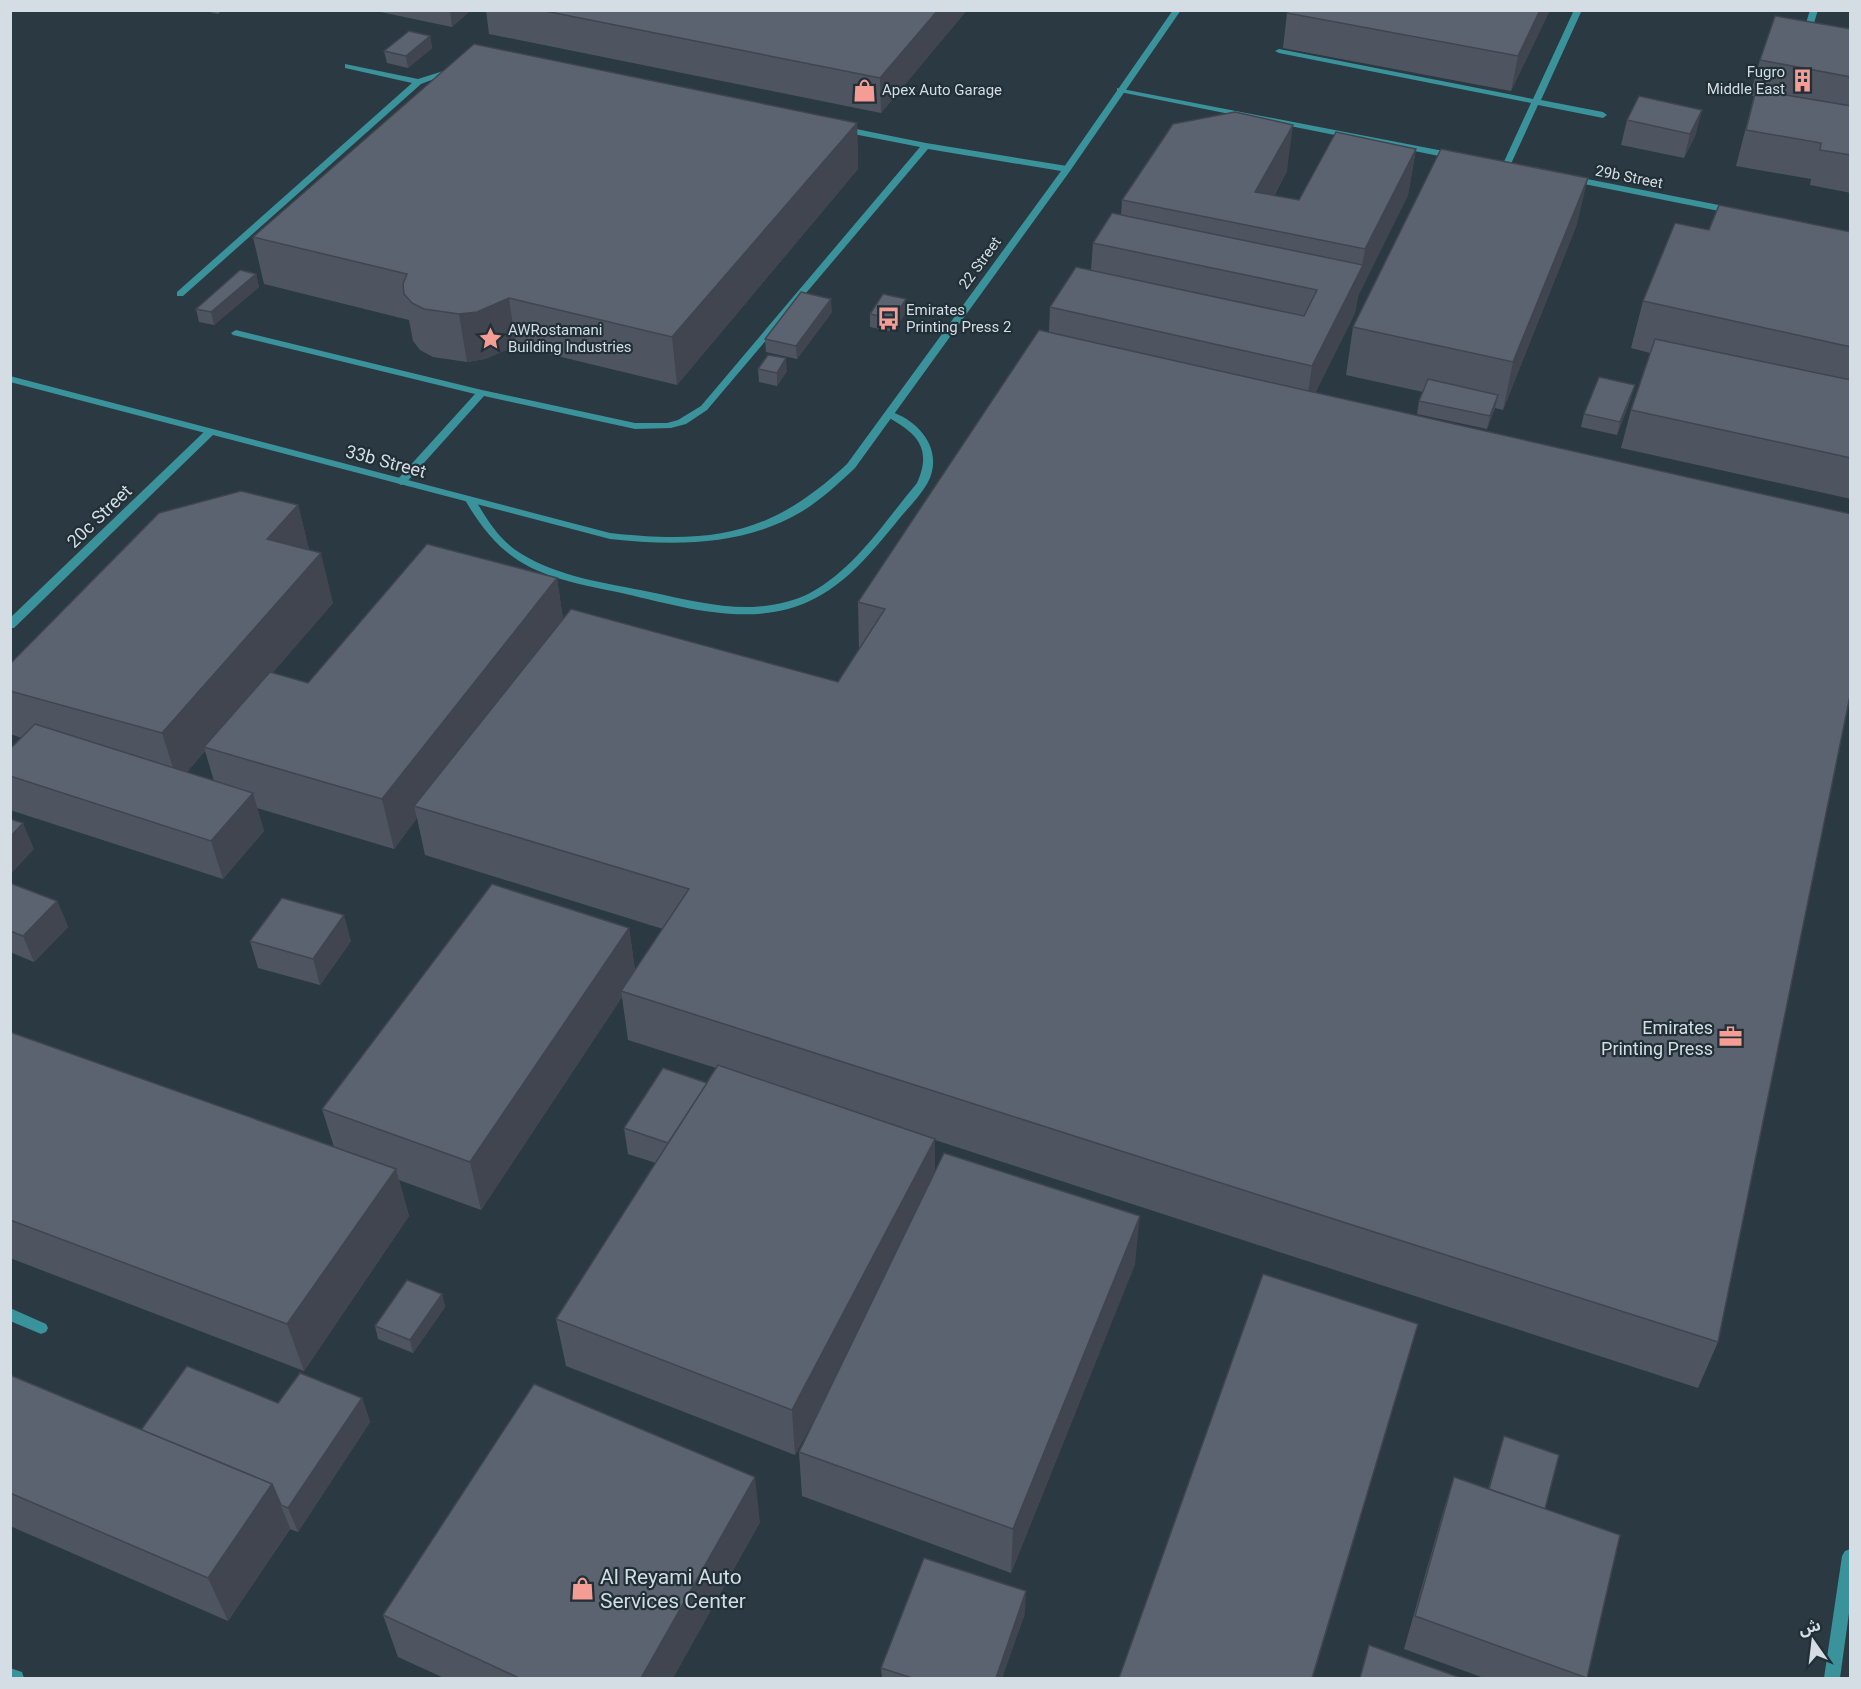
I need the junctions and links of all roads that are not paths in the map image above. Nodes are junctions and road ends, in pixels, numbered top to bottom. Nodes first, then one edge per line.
1 (1177, 10) edge
2 (1578, 10) edge
3 (1814, 10) edge
4 (1806, 38) edge
5 (1279, 51) dead end
6 (348, 66) dead end
7 (467, 68) edge
8 (418, 82) junction
9 (1120, 90) junction
10 (1535, 102) junction
11 (1603, 116) dead end
12 (834, 127) edge
13 (926, 146) junction
14 (1459, 157) edge
15 (1494, 164) edge
16 (1506, 166) junction
17 (1517, 168) edge
18 (1067, 169) junction
19 (1563, 177) edge
20 (1747, 214) edge
21 (180, 294) dead end
22 (236, 333) dead end
23 (10, 379) edge
24 (482, 393) junction
25 (889, 414) junction
26 (210, 432) junction
27 (401, 482) junction
28 (470, 500) junction
29 (756, 530) joint
30 (10, 625) edge
31 (10, 1314) edge
32 (41, 1328) dead end
33 (1851, 1556) edge
34 (10, 1676) edge
35 (16, 1678) edge
36 (1832, 1678) edge

1 - 9 street, 22 Street
2 - 10 street
3 - 4 street
5 - 10 street
6 - 8 street
7 - 8 street
8 - 21 street
9 - 14 street
9 - 18 street, 22 Street
10 - 11 street
10 - 16 street
12 - 13 street
13 - 18 street
13 - 24 street
15 - 16 street
16 - 17 street
18 - 25 street, 22 Street
19 - 20 street, 29b Street
22 - 24 street
23 - 26 street, 33b Street
24 - 27 street
25 - 28 street
25 - 29 street, 22 Street
26 - 27 street, 33b Street
26 - 30 street, 20c Street
27 - 28 street, 33b Street
28 - 29 street, 33b Street
31 - 32 street
33 - 36 street
34 - 35 street

